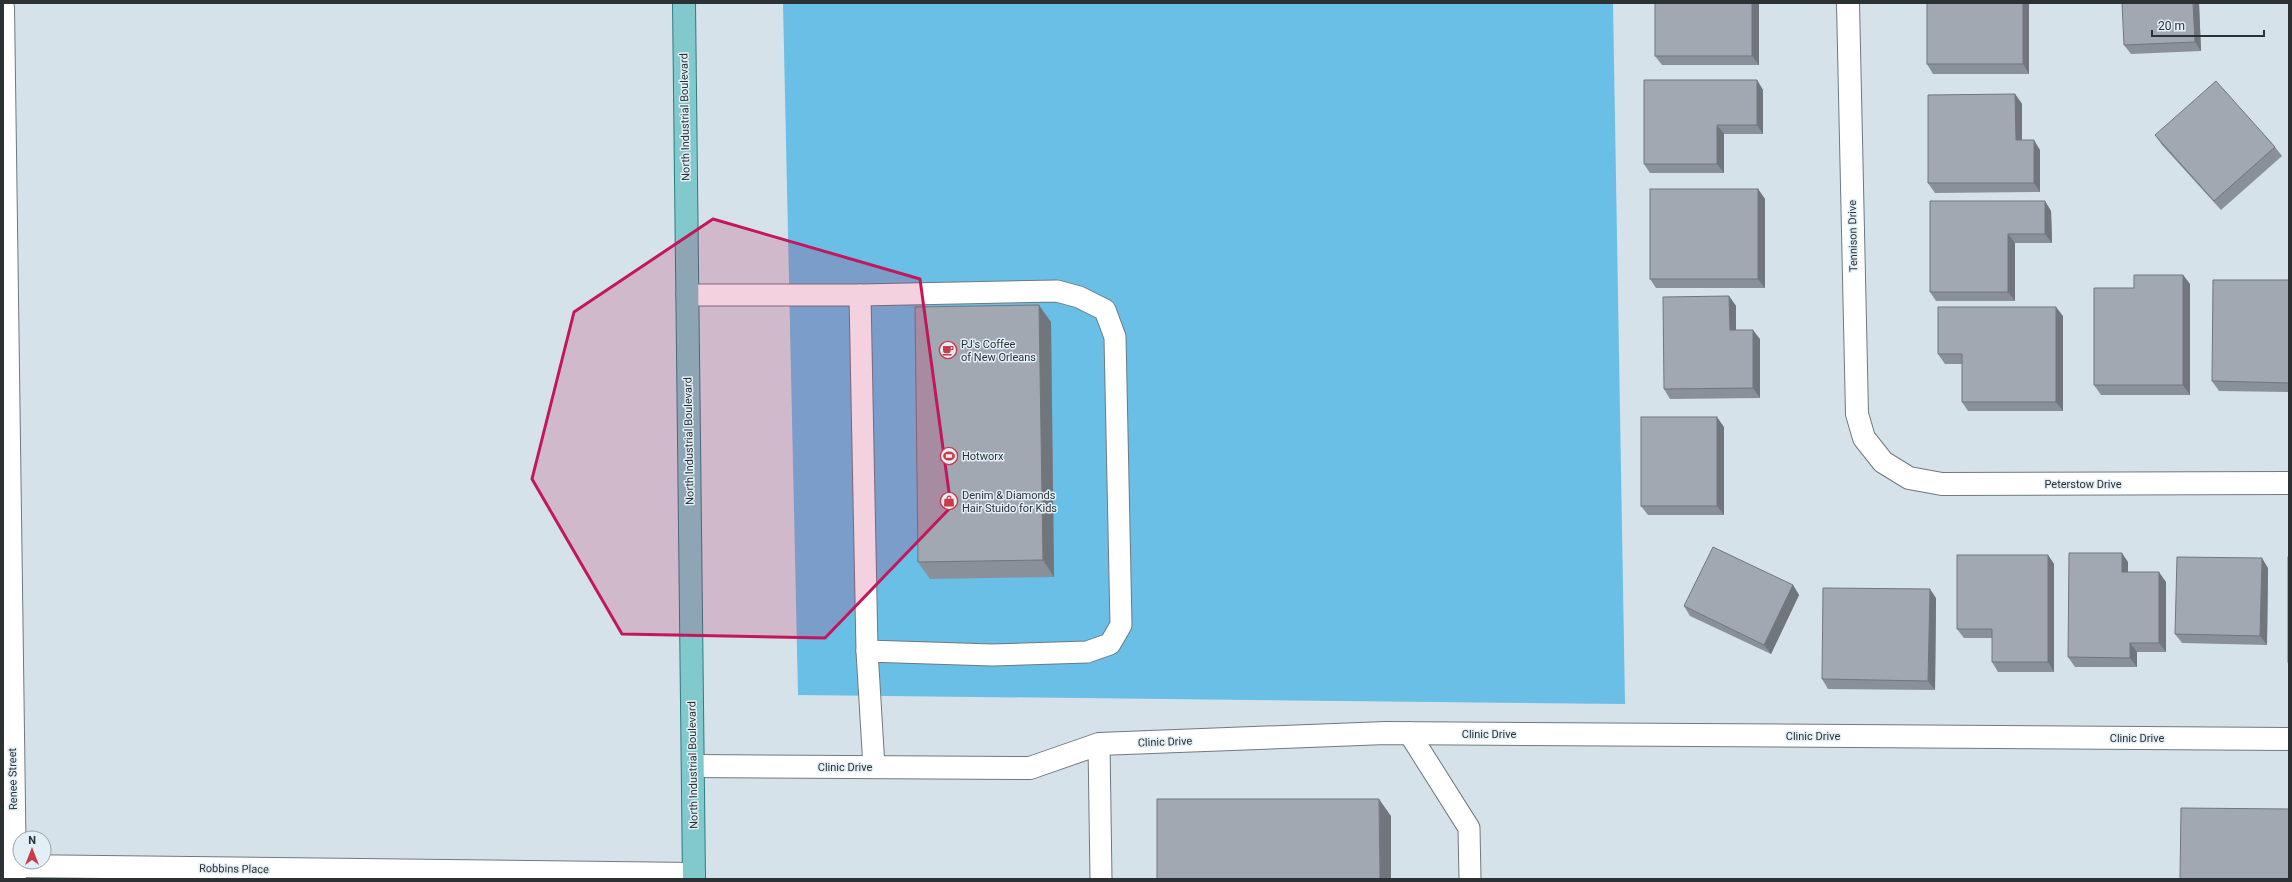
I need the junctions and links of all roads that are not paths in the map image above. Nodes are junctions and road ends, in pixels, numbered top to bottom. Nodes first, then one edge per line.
1 (684, 3) edge
2 (1848, 3) edge
3 (3, 8) edge
4 (687, 295) junction
5 (860, 295) junction
6 (1883, 462) joint
7 (2289, 483) edge
8 (867, 651) junction
9 (1409, 733) junction
10 (2289, 739) edge
11 (1099, 744) junction
12 (693, 766) junction
13 (874, 767) junction
14 (15, 873) edge
15 (694, 876) edge
16 (1101, 879) edge
17 (1470, 879) edge

1 - 4 main road, North Industrial Boulevard
2 - 6 street, Tennison Drive
3 - 14 street, Renee Street
4 - 5 lane
4 - 12 main road, North Industrial Boulevard
5 - 8 lane
5 - 8 lane
6 - 7 street, Peterstow Drive
8 - 13 lane
9 - 10 street, Clinic Drive
9 - 11 street, Clinic Drive
9 - 17 lane
11 - 13 street, Clinic Drive
11 - 16 lane
12 - 13 street, Clinic Drive
12 - 15 main road, North Industrial Boulevard
14 - 15 street, Robbins Place

